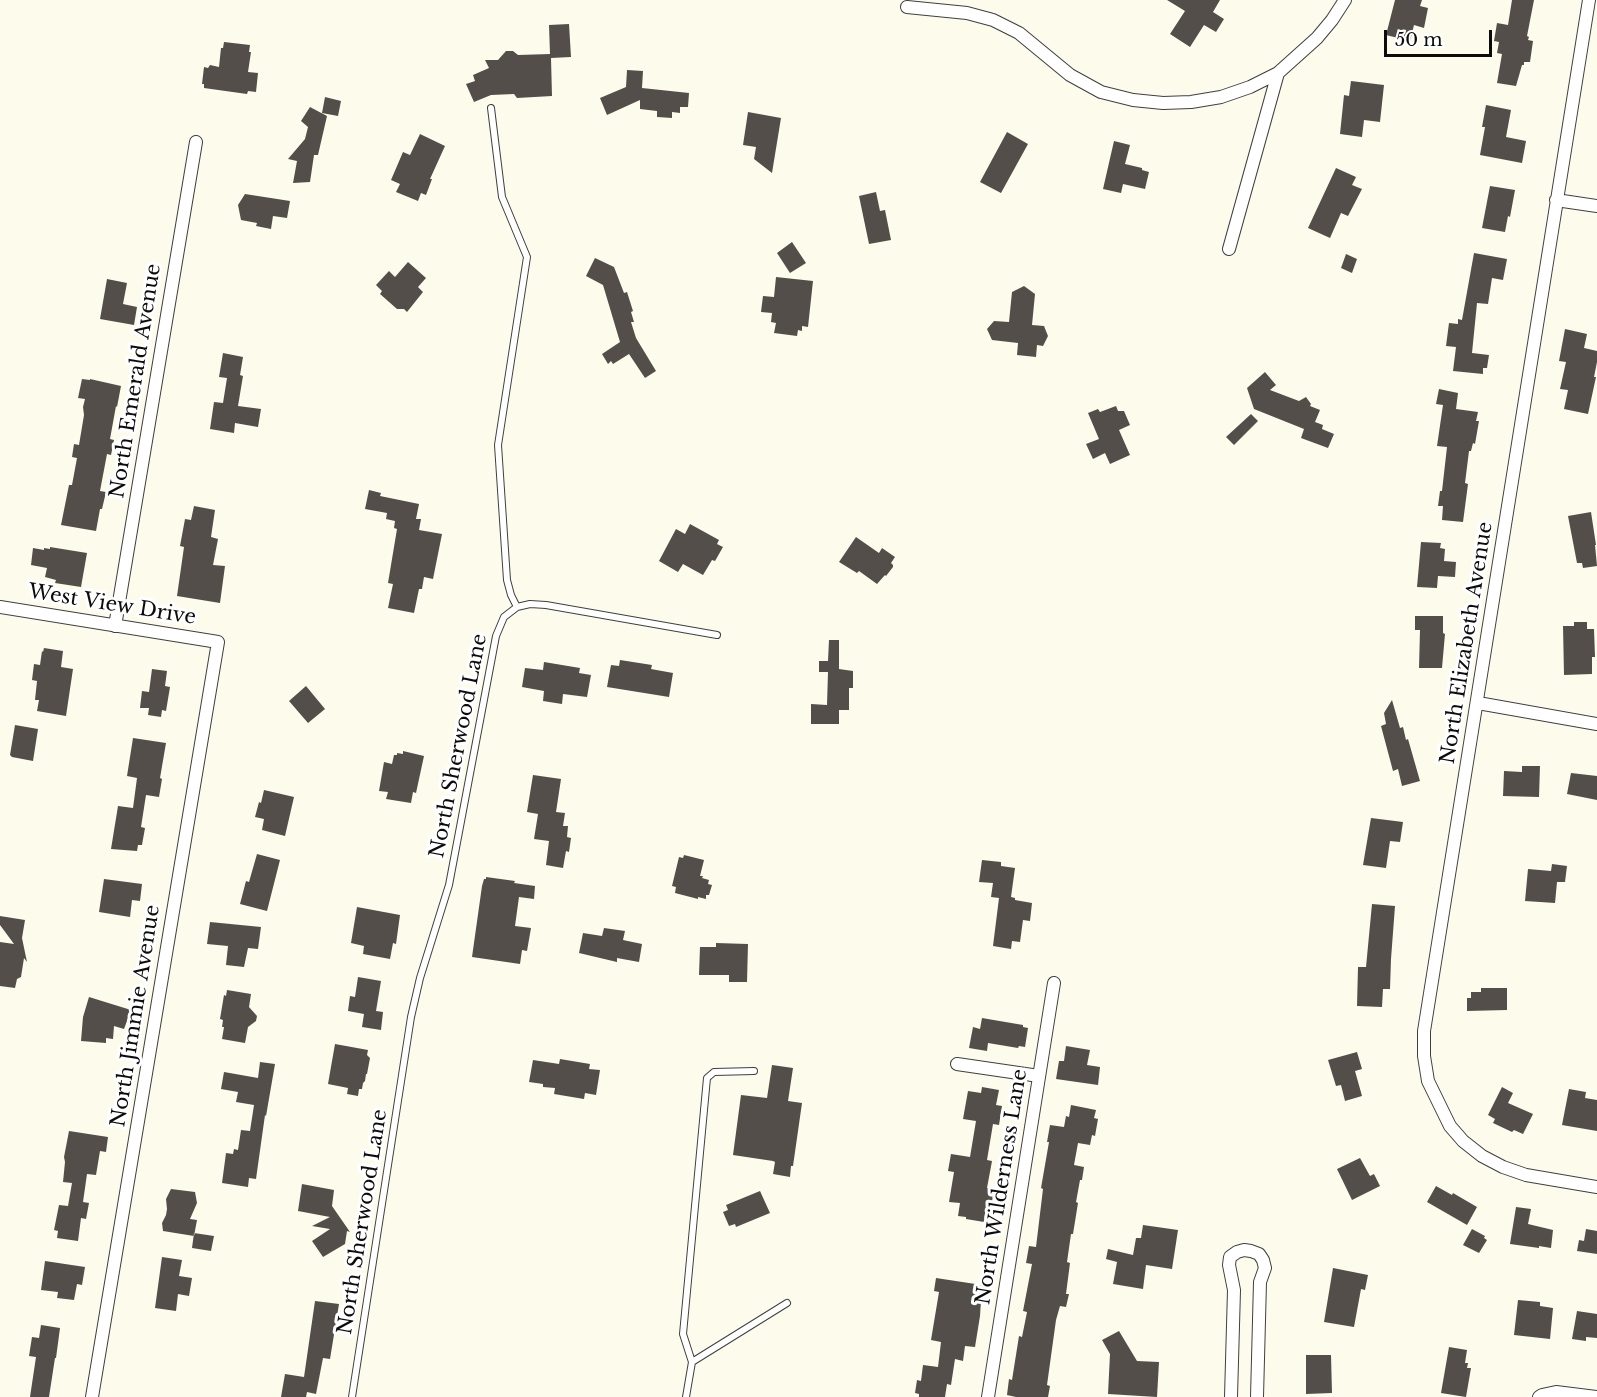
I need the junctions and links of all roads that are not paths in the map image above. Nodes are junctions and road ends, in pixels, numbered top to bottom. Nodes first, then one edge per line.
1 (1345, 0) edge
2 (1589, 0) edge
3 (907, 7) dead end
4 (1278, 73) junction
5 (491, 108) dead end
6 (196, 142) dead end
7 (1556, 200) junction
8 (1597, 206) edge
9 (1229, 249) dead end
10 (0, 607) edge
11 (517, 607) junction
12 (115, 626) junction
13 (717, 635) dead end
14 (218, 642) joint
15 (1478, 703) junction
16 (1597, 724) edge
17 (1054, 983) dead end
18 (957, 1065) dead end
19 (754, 1071) dead end
20 (1039, 1076) junction
21 (1597, 1187) edge
22 (787, 1303) dead end
23 (692, 1362) junction
24 (92, 1397) edge
25 (352, 1397) edge
26 (686, 1397) edge
27 (988, 1397) edge
28 (1231, 1397) edge
29 (1257, 1397) edge
30 (1539, 1397) edge
31 (1597, 1397) edge

1 - 4 street
2 - 7 street, North Elizabeth Avenue
3 - 4 street
4 - 9 street
5 - 11 lane
6 - 12 street, North Emerald Avenue
7 - 8 street
7 - 15 street, North Elizabeth Avenue
10 - 12 street, West View Drive
11 - 13 lane
11 - 25 lane, North Sherwood Lane
12 - 14 street, West View Drive
14 - 24 street, North Jimmie Avenue
15 - 16 street
15 - 21 street, North Elizabeth Avenue
17 - 20 street, North Wilderness Lane
18 - 20 street
19 - 23 lane
20 - 27 street, North Wilderness Lane
22 - 23 lane
23 - 26 lane
28 - 29 street
30 - 31 street

